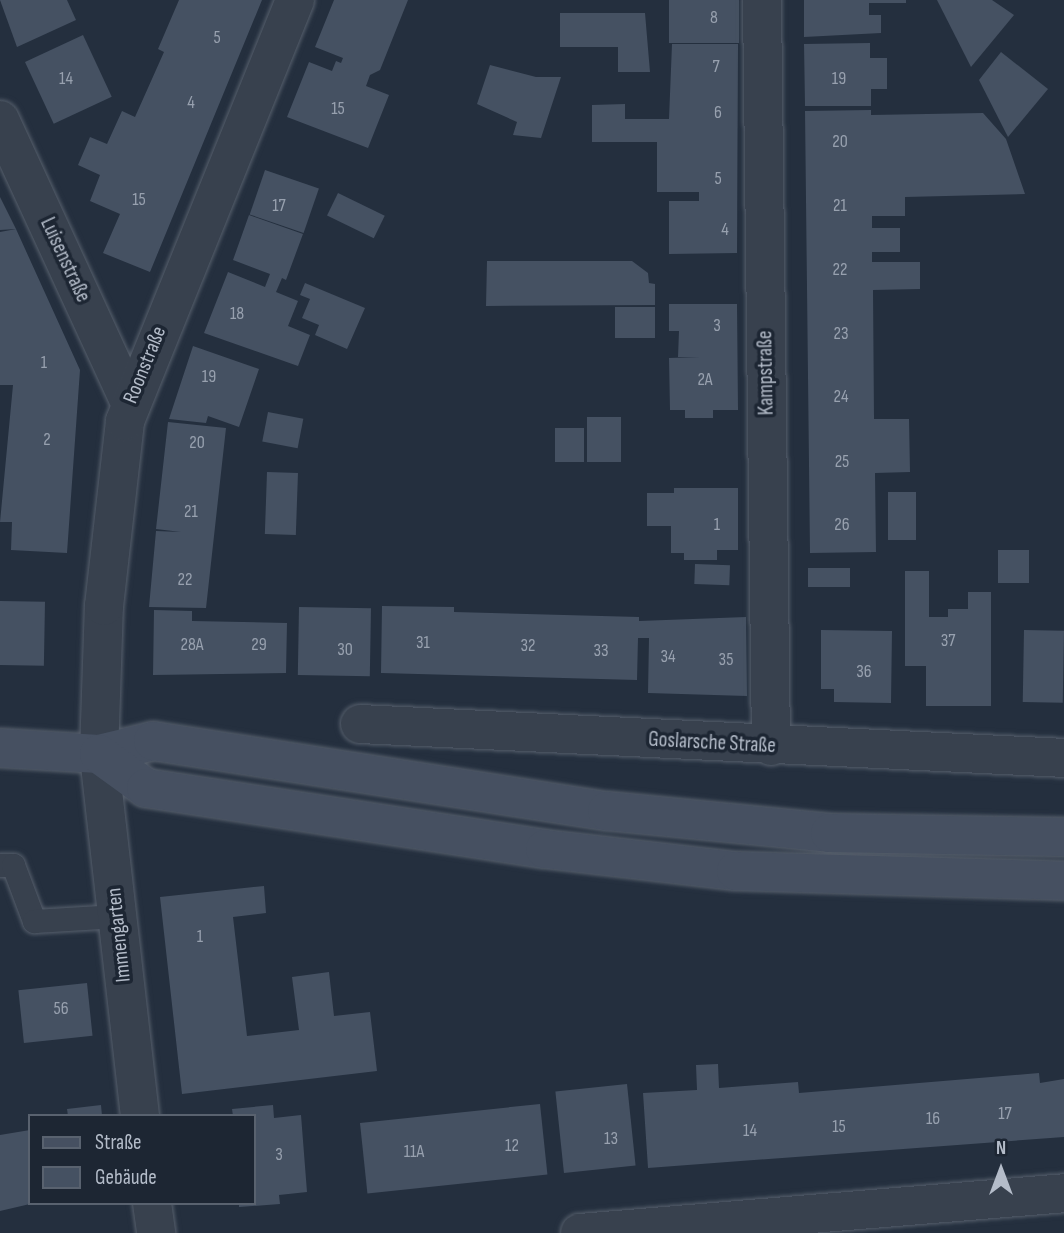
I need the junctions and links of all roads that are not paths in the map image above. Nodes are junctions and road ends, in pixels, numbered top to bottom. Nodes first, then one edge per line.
1 (295, 0) edge
2 (762, 0) edge
3 (0, 120) edge
4 (129, 400) junction
5 (360, 724) dead end
6 (771, 746) junction
7 (0, 748) edge
8 (99, 754) junction
9 (1064, 758) edge
10 (1064, 837) edge
11 (0, 865) edge
12 (1064, 881) edge
13 (117, 916) junction
14 (140, 1114) edge
15 (1064, 1193) edge
16 (152, 1205) edge
17 (156, 1233) edge
18 (580, 1233) edge

1 - 4 street, Roonstraße
2 - 6 street, Kampstraße
3 - 4 street, Luisenstraße
4 - 8 street, Roonstraße
5 - 6 street, Goslarsche Straße
6 - 9 street, Goslarsche Straße
7 - 8 main road
8 - 10 main road
8 - 12 main road
8 - 13 street, Immengarten
11 - 13 lane
13 - 14 street, Immengarten
15 - 18 street
16 - 17 street

